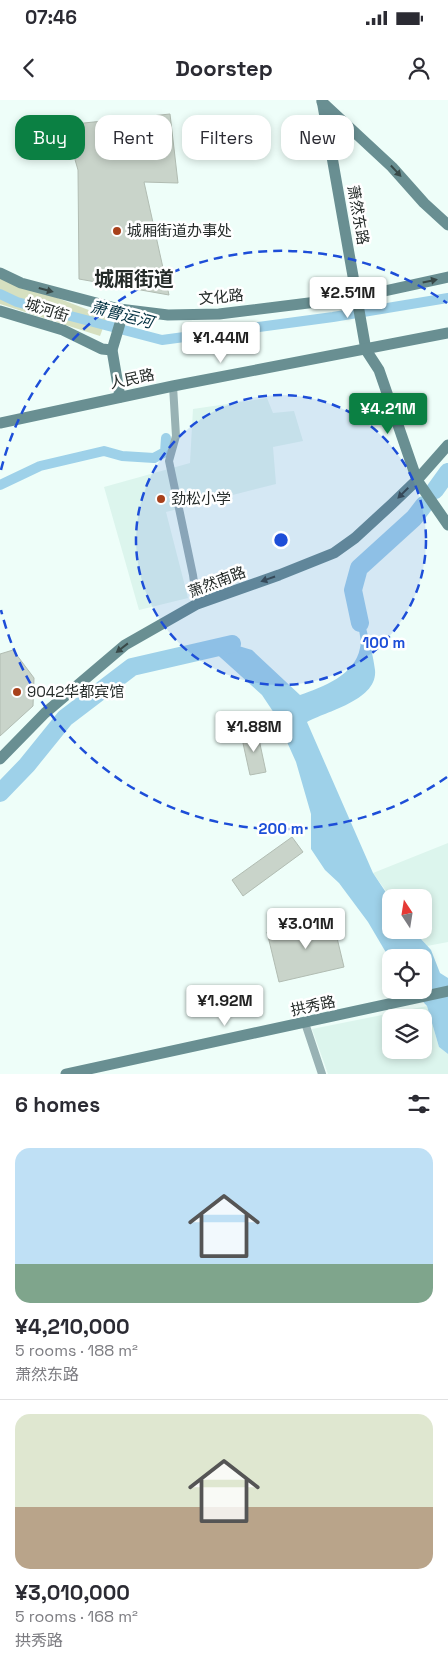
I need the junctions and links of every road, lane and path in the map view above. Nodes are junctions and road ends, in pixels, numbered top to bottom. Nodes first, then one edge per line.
1 (322, 101) edge
2 (448, 225) edge
3 (0, 273) edge
4 (448, 277) edge
5 (358, 300) junction
6 (124, 310) junction
7 (0, 311) edge
8 (448, 333) edge
9 (112, 350) junction
10 (366, 350) junction
11 (173, 386) junction
12 (120, 397) junction
13 (0, 423) edge
14 (448, 445) edge
15 (417, 480) junction
16 (448, 525) edge
17 (197, 604) junction
18 (0, 759) edge
19 (448, 991) edge
20 (305, 1023) junction
21 (66, 1074) edge
22 (322, 1074) edge

1 -> 2 street
1 - 5 street, 萧然东路
3 -> 6 street, 文化路
5 -> 4 street, 文化路
5 - 6 street, 文化路
5 - 10 street, 萧然东路
6 - 9 street
7 - 9 street, 城河街
8 - 10 street, 人民路
9 - 12 street
10 - 11 street, 人民路
10 - 15 street, 萧然东路
11 - 12 street, 人民路
11 - 17 street
12 - 13 street, 人民路
14 - 15 street, 萧然南路
15 - 16 street, 萧然东路
15 -> 17 street, 萧然南路
17 -> 18 street, 萧然南路
19 - 20 street, 拱秀路
20 - 21 street, 拱秀路
20 - 22 street

